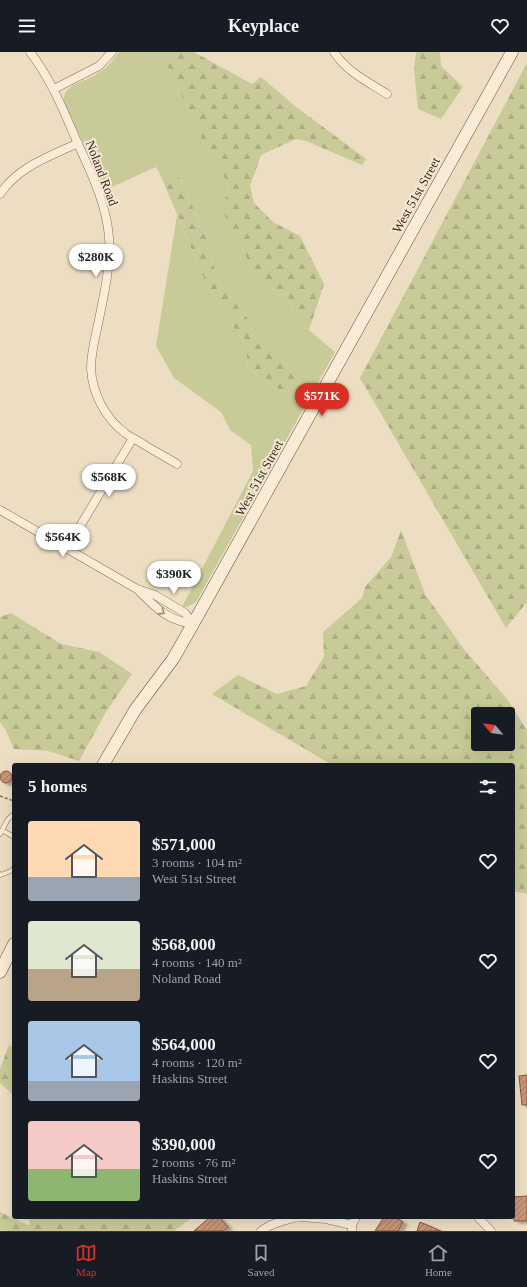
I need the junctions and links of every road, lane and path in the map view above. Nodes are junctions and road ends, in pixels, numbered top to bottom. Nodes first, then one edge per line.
1 (30, 52) edge
2 (112, 52) edge
3 (334, 52) edge
4 (512, 52) edge
5 (54, 89) junction
6 (387, 94) dead end
7 (78, 143) junction
8 (0, 194) edge
9 (133, 438) junction
10 (177, 464) dead end
11 (0, 510) edge
12 (68, 548) junction
13 (193, 624) junction
14 (104, 763) edge
15 (0, 796) edge
16 (12, 801) edge
17 (12, 816) edge
18 (1, 832) edge
19 (12, 836) edge
20 (12, 870) edge
21 (0, 874) edge
22 (12, 948) edge
23 (0, 972) edge
24 (292, 1219) edge
25 (326, 1219) edge
26 (480, 1219) edge
27 (352, 1228) edge
28 (261, 1231) edge
29 (491, 1231) edge

1 - 5 street, Noland Road
2 - 5 street
3 - 6 street
4 - 13 street, West 51st Street
5 - 7 street, Noland Road
7 - 8 street
7 - 9 street, Noland Road
9 - 10 street, Noland Road
9 - 12 street
11 - 12 street
12 - 13 street
13 - 14 street, West 51st Street
15 - 16 path
17 - 18 lane
18 - 19 lane
20 - 21 lane
22 - 23 street
24 - 28 street
25 - 27 street
26 - 29 street

